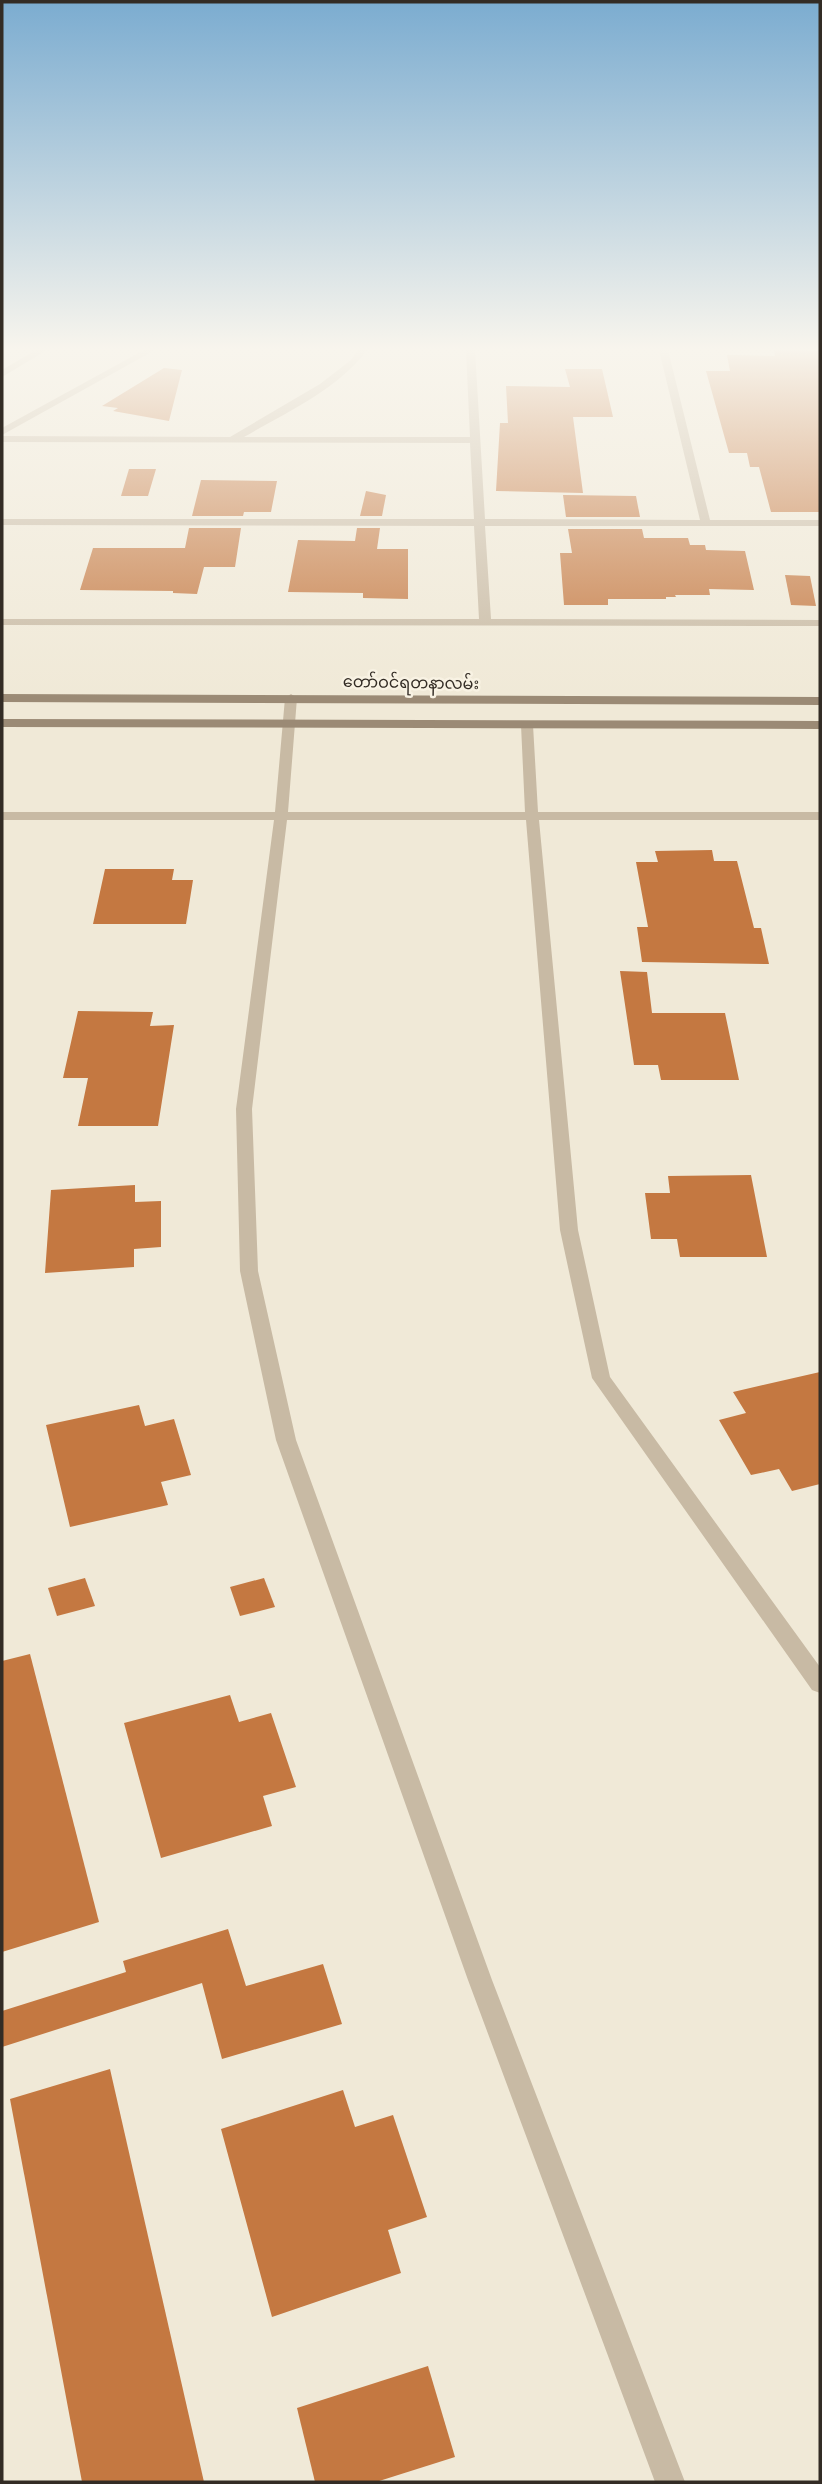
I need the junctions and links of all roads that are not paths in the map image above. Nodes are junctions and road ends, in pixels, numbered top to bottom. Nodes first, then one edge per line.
1 (475, 466) edge
2 (692, 466) edge
3 (2, 522) edge
4 (478, 522) junction
5 (706, 523) junction
6 (820, 523) edge
7 (485, 621) junction
8 (2, 622) edge
9 (820, 623) edge
10 (2, 698) edge
11 (291, 698) junction
12 (820, 701) edge
13 (2, 723) edge
14 (289, 723) junction
15 (527, 725) junction
16 (820, 725) edge
17 (2, 816) edge
18 (281, 816) junction
19 (820, 816) edge
20 (532, 817) junction
21 (820, 1684) edge
22 (670, 2482) edge

1 - 4 street
2 - 5 street
3 - 4 street
4 - 5 street
4 - 7 street
5 - 6 street
7 - 8 street
7 - 9 street
10 - 11 main road, တော်ဝင်ရတနာလမ်း
11 - 12 main road, တော်ဝင်ရတနာလမ်း
11 - 14 street
13 - 14 main road
14 - 15 main road
14 - 18 street
15 - 16 main road
15 - 20 street
17 - 18 street
18 - 20 street
18 - 22 street
19 - 20 street
20 - 21 street

